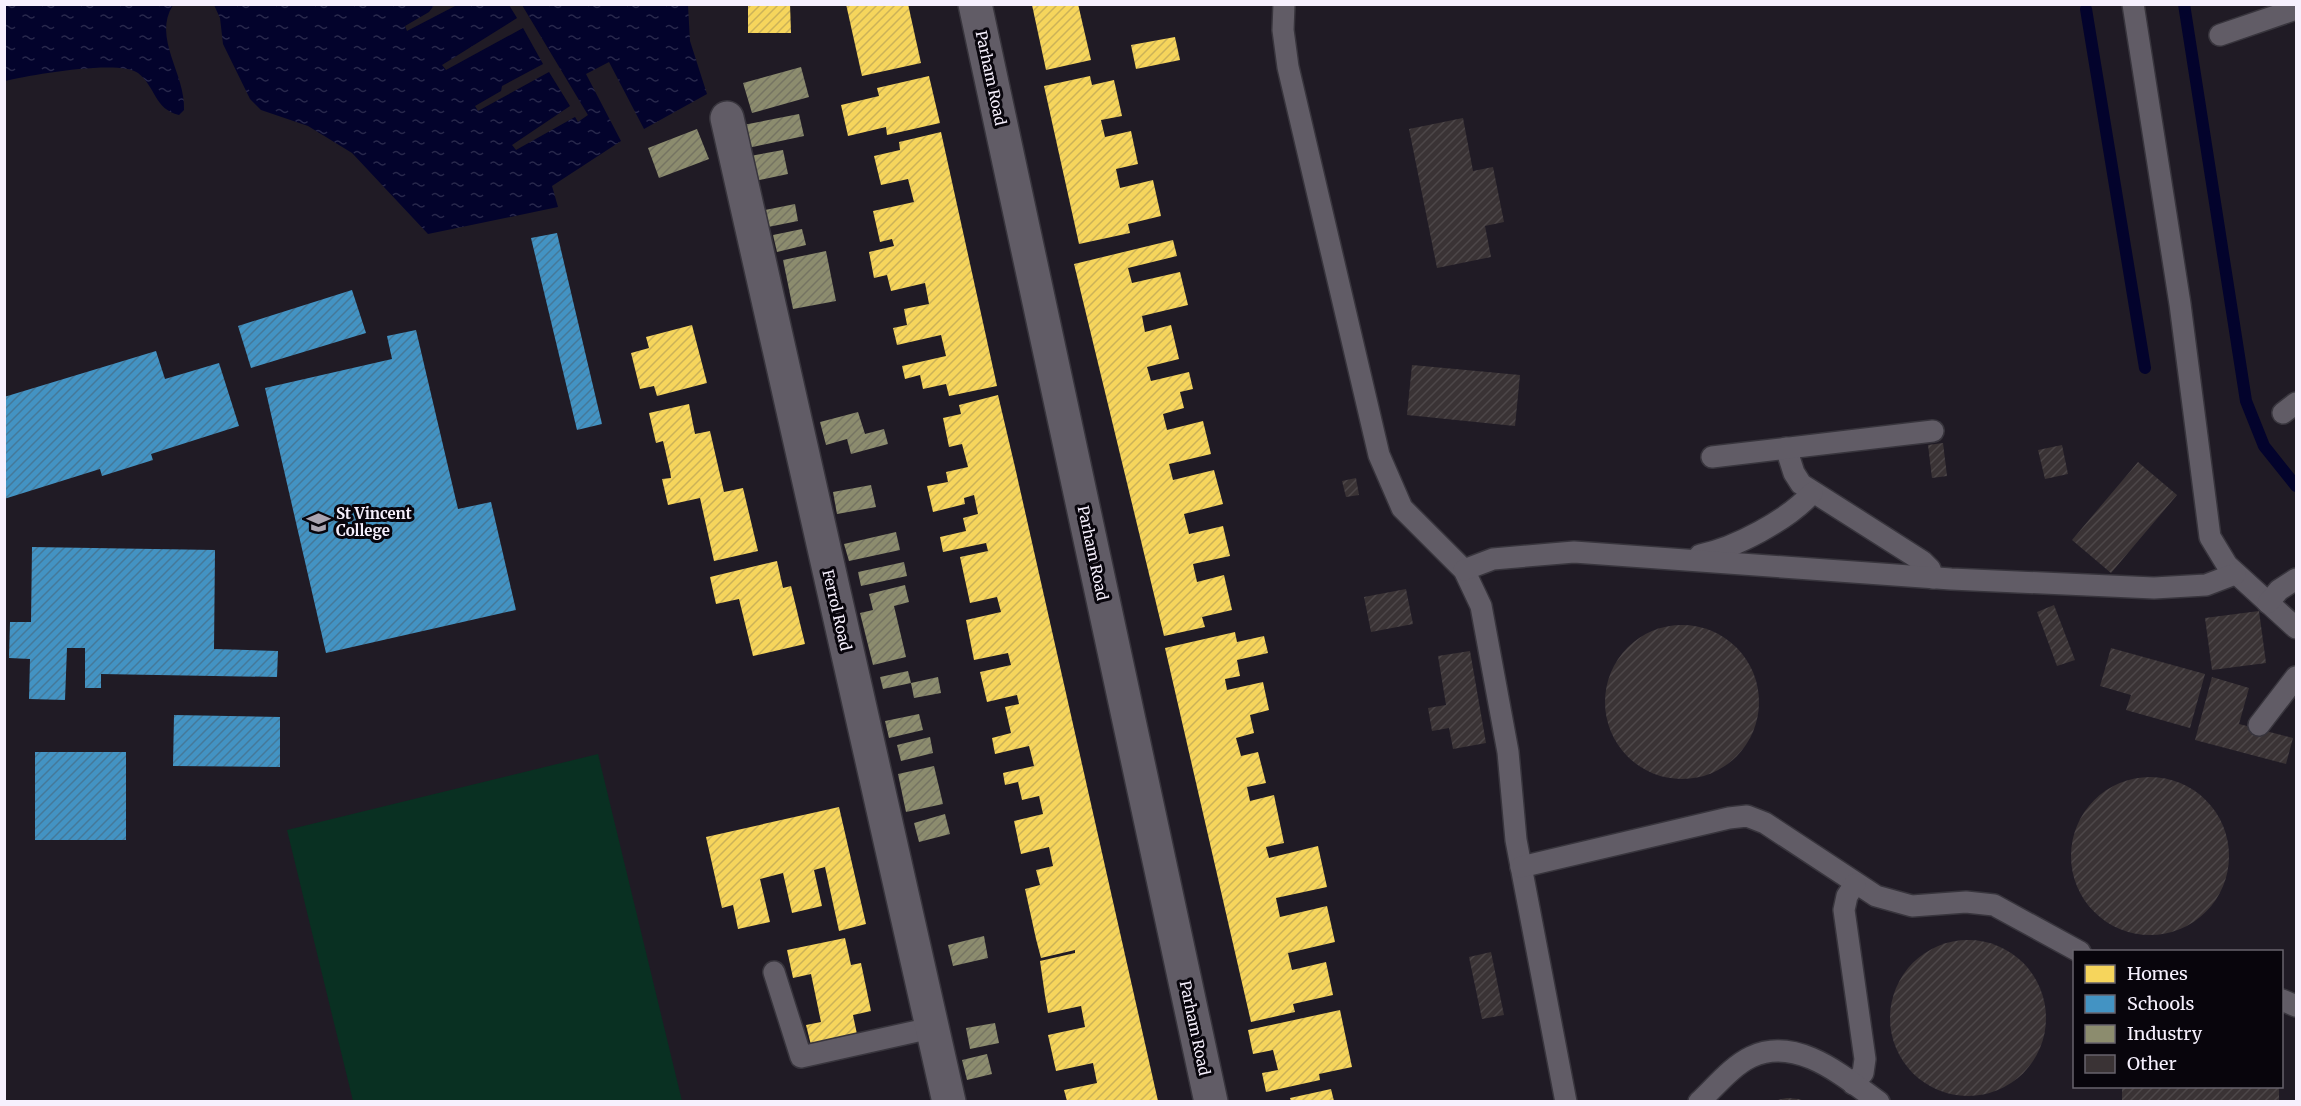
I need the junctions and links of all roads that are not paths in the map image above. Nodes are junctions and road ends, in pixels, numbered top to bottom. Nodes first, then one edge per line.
1 (975, 4) edge
2 (1284, 4) edge
3 (2133, 4) edge
4 (2296, 9) edge
5 (2220, 35) dead end
6 (727, 118) dead end
7 (1933, 431) dead end
8 (1786, 448) junction
9 (1712, 457) dead end
10 (1812, 493) junction
11 (1676, 558) junction
12 (1464, 570) junction
13 (2235, 574) junction
14 (1933, 578) junction
15 (2296, 579) edge
16 (2268, 603) junction
17 (2296, 628) edge
18 (2294, 685) edge
19 (2259, 725) dead end
20 (1521, 867) junction
21 (1855, 884) junction
22 (2078, 950) edge
23 (774, 972) dead end
24 (931, 1028) junction
25 (1853, 1084) junction
26 (949, 1101) edge
27 (1211, 1101) edge
28 (1566, 1101) edge
29 (1699, 1101) edge
30 (1879, 1101) edge

1 - 27 street, Parham Road
2 - 12 lane
3 - 13 lane
4 - 5 lane
6 - 24 street, Ferrol Road
7 - 8 lane
8 - 9 lane
8 - 10 lane
10 - 11 lane
10 - 14 lane
11 - 12 lane
11 - 14 lane
12 - 20 lane
13 - 14 lane
13 - 16 lane
15 - 16 lane
16 - 17 lane
18 - 19 lane
20 - 21 lane
20 - 28 lane
21 - 22 lane
21 - 25 lane
23 - 24 lane
24 - 26 street, Ferrol Road
25 - 29 lane
25 - 30 lane

